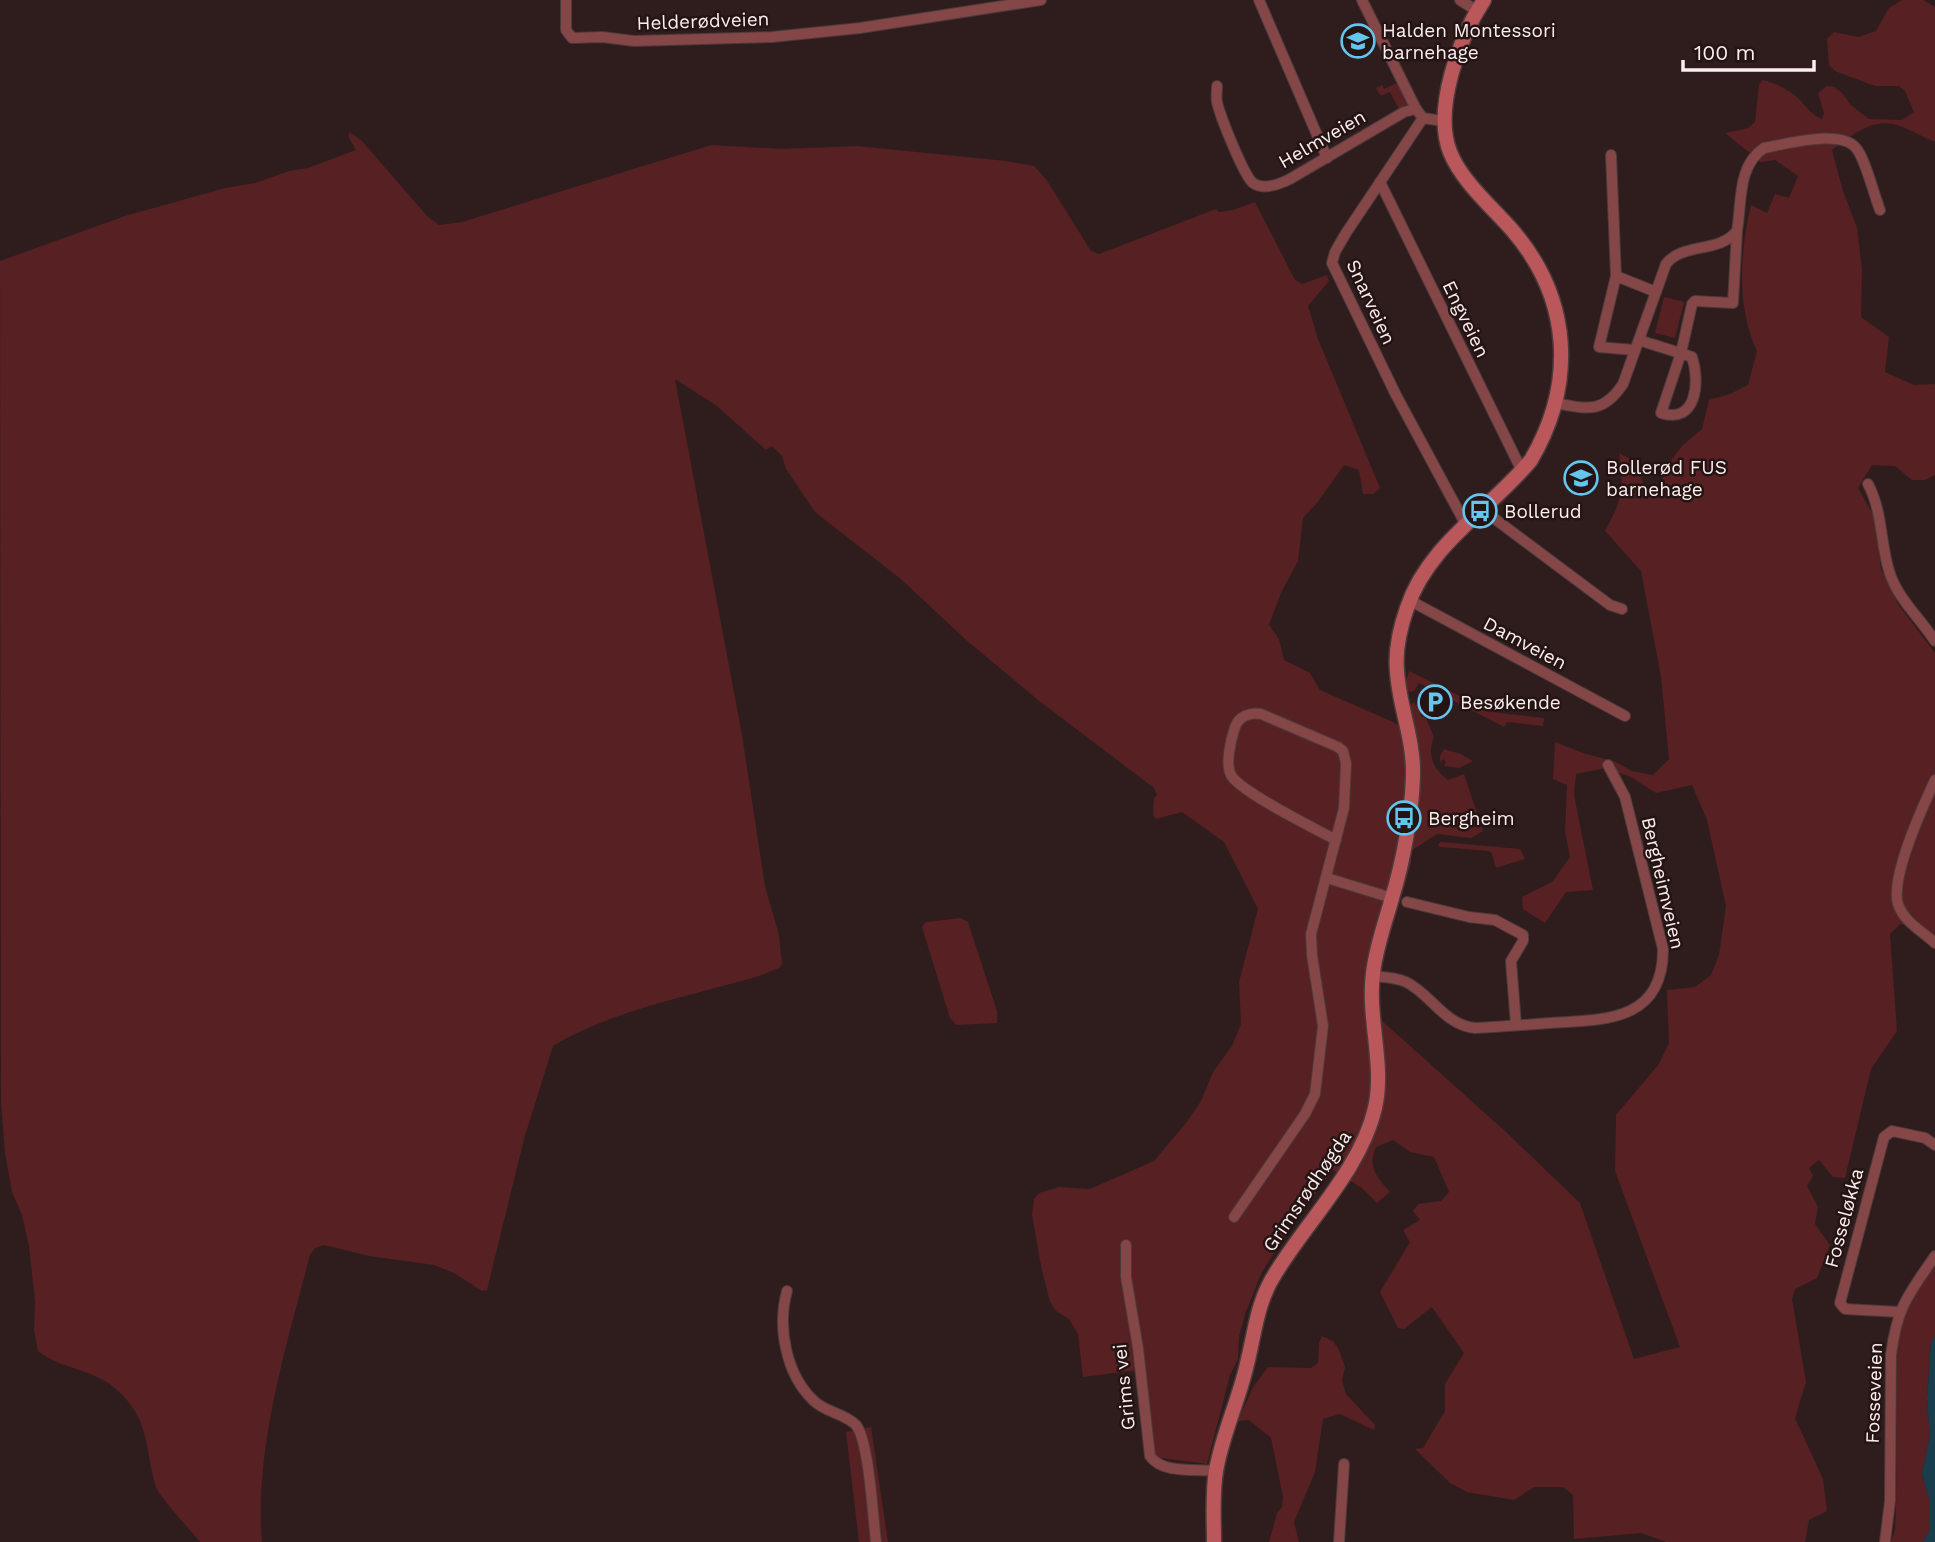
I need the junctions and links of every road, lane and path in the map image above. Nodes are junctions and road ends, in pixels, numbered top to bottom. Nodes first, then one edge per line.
1 (566, 0) edge
2 (1041, 0) edge
3 (1259, 0) edge
4 (1362, 0) edge
5 (1460, 0) edge
6 (1480, 6) edge
7 (1217, 86) dead end
8 (1416, 109) junction
9 (1423, 118) junction
10 (1443, 121) junction
11 (1611, 155) dead end
12 (1326, 158) junction
13 (1380, 182) junction
14 (1880, 210) dead end
15 (1737, 231) junction
16 (1616, 276) junction
17 (1656, 292) junction
18 (1637, 345) junction
19 (1681, 353) junction
20 (1555, 403) junction
21 (1522, 471) junction
22 (1868, 484) dead end
23 (1483, 510) junction
24 (1466, 526) junction
25 (1409, 600) junction
26 (1622, 609) dead end
27 (1935, 641) edge
28 (1625, 716) dead end
29 (1608, 765) dead end
30 (1935, 780) edge
31 (1336, 840) junction
32 (1326, 878) junction
33 (1392, 898) junction
34 (1407, 902) dead end
35 (1935, 943) edge
36 (1372, 976) junction
37 (1516, 1025) junction
38 (1935, 1145) edge
39 (1234, 1217) dead end
40 (1126, 1245) dead end
41 (1935, 1256) edge
42 (787, 1291) dead end
43 (1899, 1312) junction
44 (1344, 1464) dead end
45 (1216, 1471) junction
46 (876, 1542) edge
47 (1214, 1542) edge
48 (1339, 1542) edge
49 (1885, 1542) edge

1 - 2 street, Helderødveien
3 - 12 street
4 - 8 street
5 - 6 street
6 - 10 main road, Grimsrødhøgda
7 - 12 street, Helmveien
8 - 9 street
8 - 12 street, Helmveien
9 - 10 street
9 - 13 street, Snarveien
10 - 20 main road, Grimsrødhøgda
11 - 16 street
13 - 21 street, Engveien
13 - 24 street, Snarveien
14 - 15 street
15 - 17 street
15 - 19 street
16 - 17 street
16 - 18 street
17 - 18 street
18 - 19 street
18 - 20 street
19 - 19 street
20 - 21 main road, Grimsrødhøgda
21 - 23 main road, Grimsrødhøgda
22 - 27 street
23 - 24 main road, Grimsrødhøgda
23 - 26 street
24 - 25 main road, Grimsrødhøgda
25 - 28 street, Damveien
25 - 33 main road, Grimsrødhøgda
29 - 37 street, Bergheimveien
30 - 35 street
31 - 31 street
31 - 32 street
32 - 33 street
32 - 39 street
33 - 36 main road, Grimsrødhøgda
34 - 37 street
36 - 37 street, Bergheimveien
36 - 45 main road, Grimsrødhøgda
38 - 43 street, Fosseløkka
40 - 45 street, Grims vei
41 - 43 street, Fosseveien
42 - 46 street
43 - 49 street, Fosseveien
44 - 48 street
45 - 47 main road, Grimsrødhøgda

